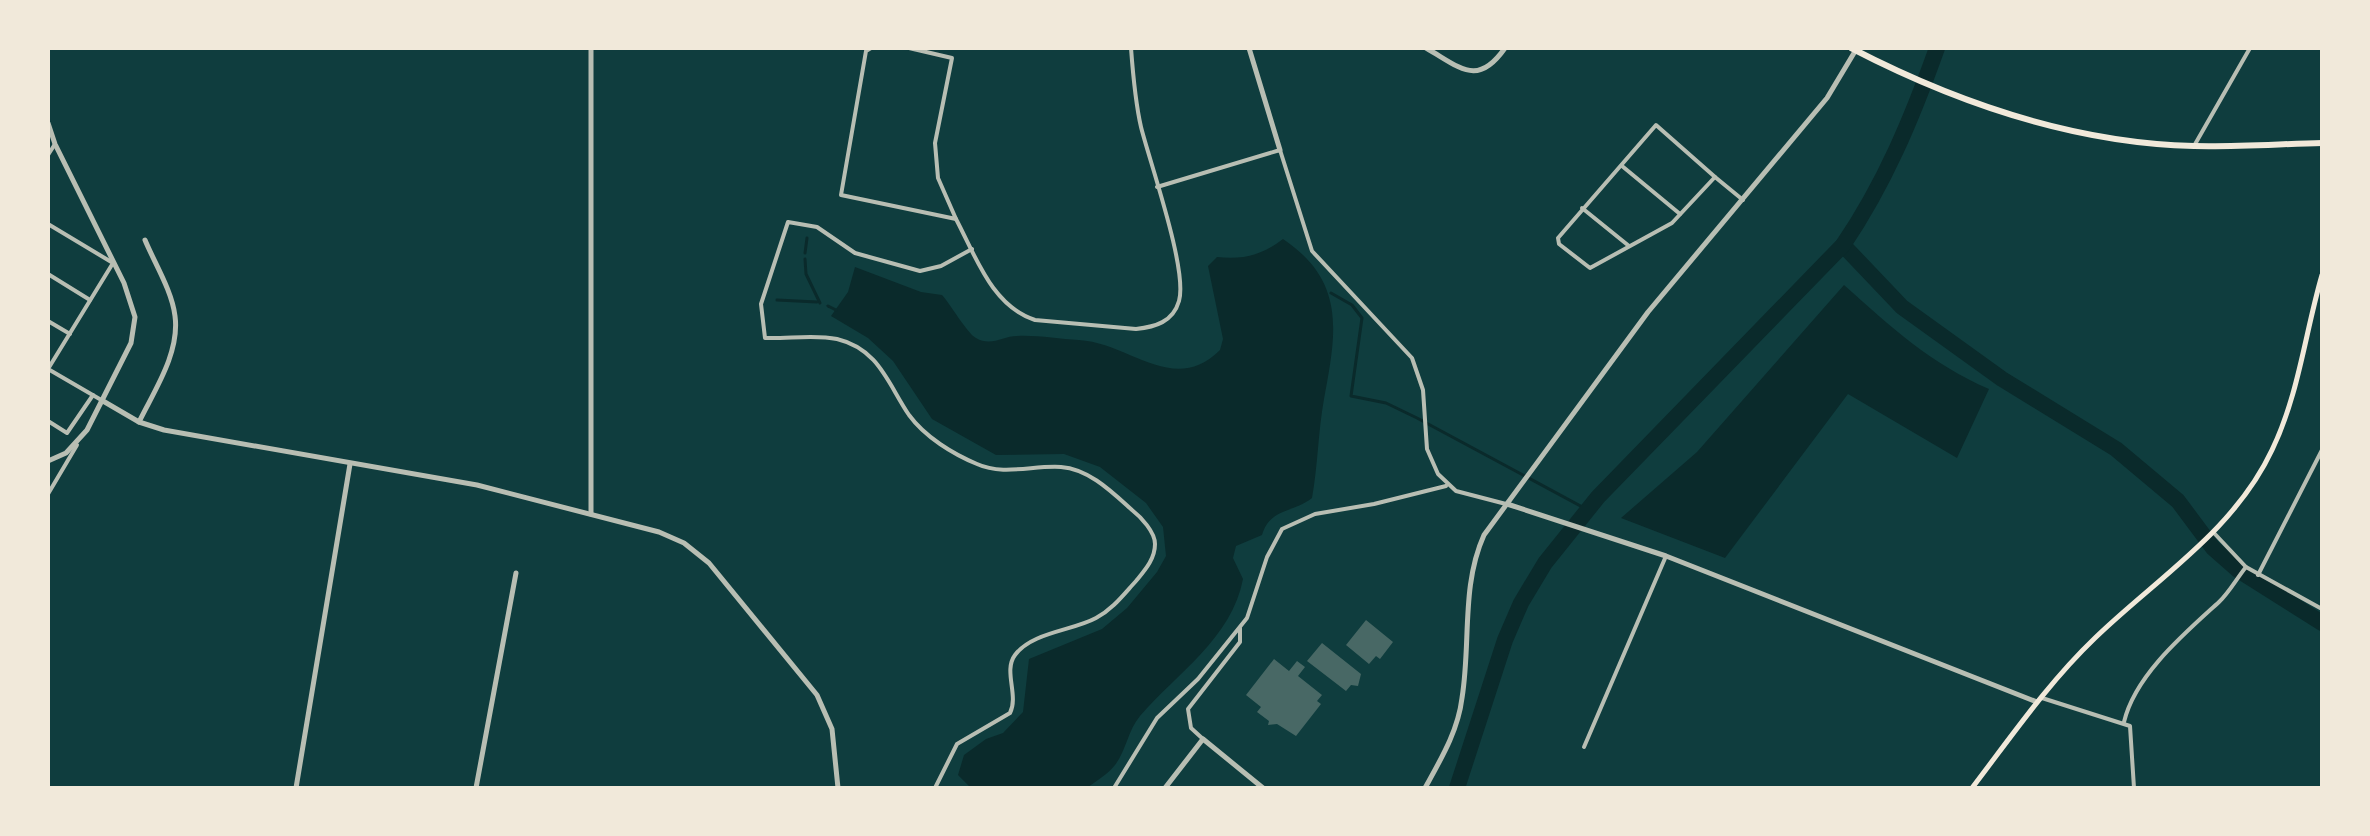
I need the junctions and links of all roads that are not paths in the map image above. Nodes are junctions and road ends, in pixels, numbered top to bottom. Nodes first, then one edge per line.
1 (591, 48) edge
2 (871, 48) edge
3 (909, 48) edge
4 (1131, 48) edge
5 (1249, 48) edge
6 (1426, 48) edge
7 (1505, 48) edge
8 (1851, 48) edge
9 (1857, 48) edge
10 (2250, 48) edge
11 (48, 123) edge
12 (2322, 143) edge
13 (55, 144) junction
14 (2194, 146) junction
15 (1280, 150) junction
16 (48, 155) edge
17 (1622, 166) junction
18 (1715, 177) junction
19 (1157, 187) junction
20 (1743, 200) junction
21 (1582, 208) junction
22 (1680, 214) junction
23 (956, 219) junction
24 (48, 224) edge
25 (145, 240) dead end
26 (1629, 246) junction
27 (972, 249) junction
28 (113, 263) junction
29 (48, 274) edge
30 (2322, 275) edge
31 (90, 300) junction
32 (48, 321) edge
33 (70, 334) junction
34 (48, 369) edge
35 (93, 395) junction
36 (103, 401) junction
37 (48, 421) edge
38 (139, 422) junction
39 (77, 445) junction
40 (2322, 450) edge
41 (48, 461) edge
42 (350, 464) junction
43 (1447, 486) junction
44 (48, 494) edge
45 (1507, 504) junction
46 (591, 514) junction
47 (2214, 533) junction
48 (1666, 556) junction
49 (2246, 567) junction
50 (516, 573) dead end
51 (2258, 575) junction
52 (2322, 609) edge
53 (1240, 626) junction
54 (2039, 700) junction
55 (2124, 722) junction
56 (1203, 739) junction
57 (1584, 747) dead end
58 (296, 788) edge
59 (476, 788) edge
60 (838, 788) edge
61 (935, 788) edge
62 (1114, 788) edge
63 (1165, 788) edge
64 (1263, 788) edge
65 (1425, 788) edge
66 (1972, 788) edge
67 (2134, 788) edge

1 - 46 street
2 - 23 street
3 - 23 street
4 - 19 street
5 - 15 street
6 - 7 street
8 - 14 highway
9 - 20 street
10 - 14 street
11 - 13 street
12 - 14 highway
13 - 16 street
13 - 28 street
15 - 19 street
15 - 43 street
17 - 18 street
17 - 21 street
17 - 22 street
18 - 20 street
18 - 22 street
19 - 27 street
20 - 45 street
21 - 26 street
21 - 26 street
22 - 26 street
23 - 27 street
24 - 28 street
25 - 38 street
27 - 61 street
28 - 31 street
28 - 36 street
29 - 31 street
30 - 47 main road
31 - 33 street
32 - 33 street
33 - 34 street
34 - 35 street
35 - 36 street
35 - 37 street
36 - 38 street
36 - 39 street
38 - 42 street
39 - 41 street
39 - 44 street
40 - 51 street
42 - 46 street
42 - 58 street
43 - 45 street
43 - 53 street
45 - 48 street
45 - 65 street
46 - 60 street
47 - 49 street
47 - 54 main road
48 - 54 street
48 - 57 street
49 - 51 street
49 - 55 street
50 - 59 street
51 - 52 street
53 - 56 street
53 - 62 street
54 - 55 street
54 - 66 main road
55 - 67 street
56 - 63 street
56 - 64 street

